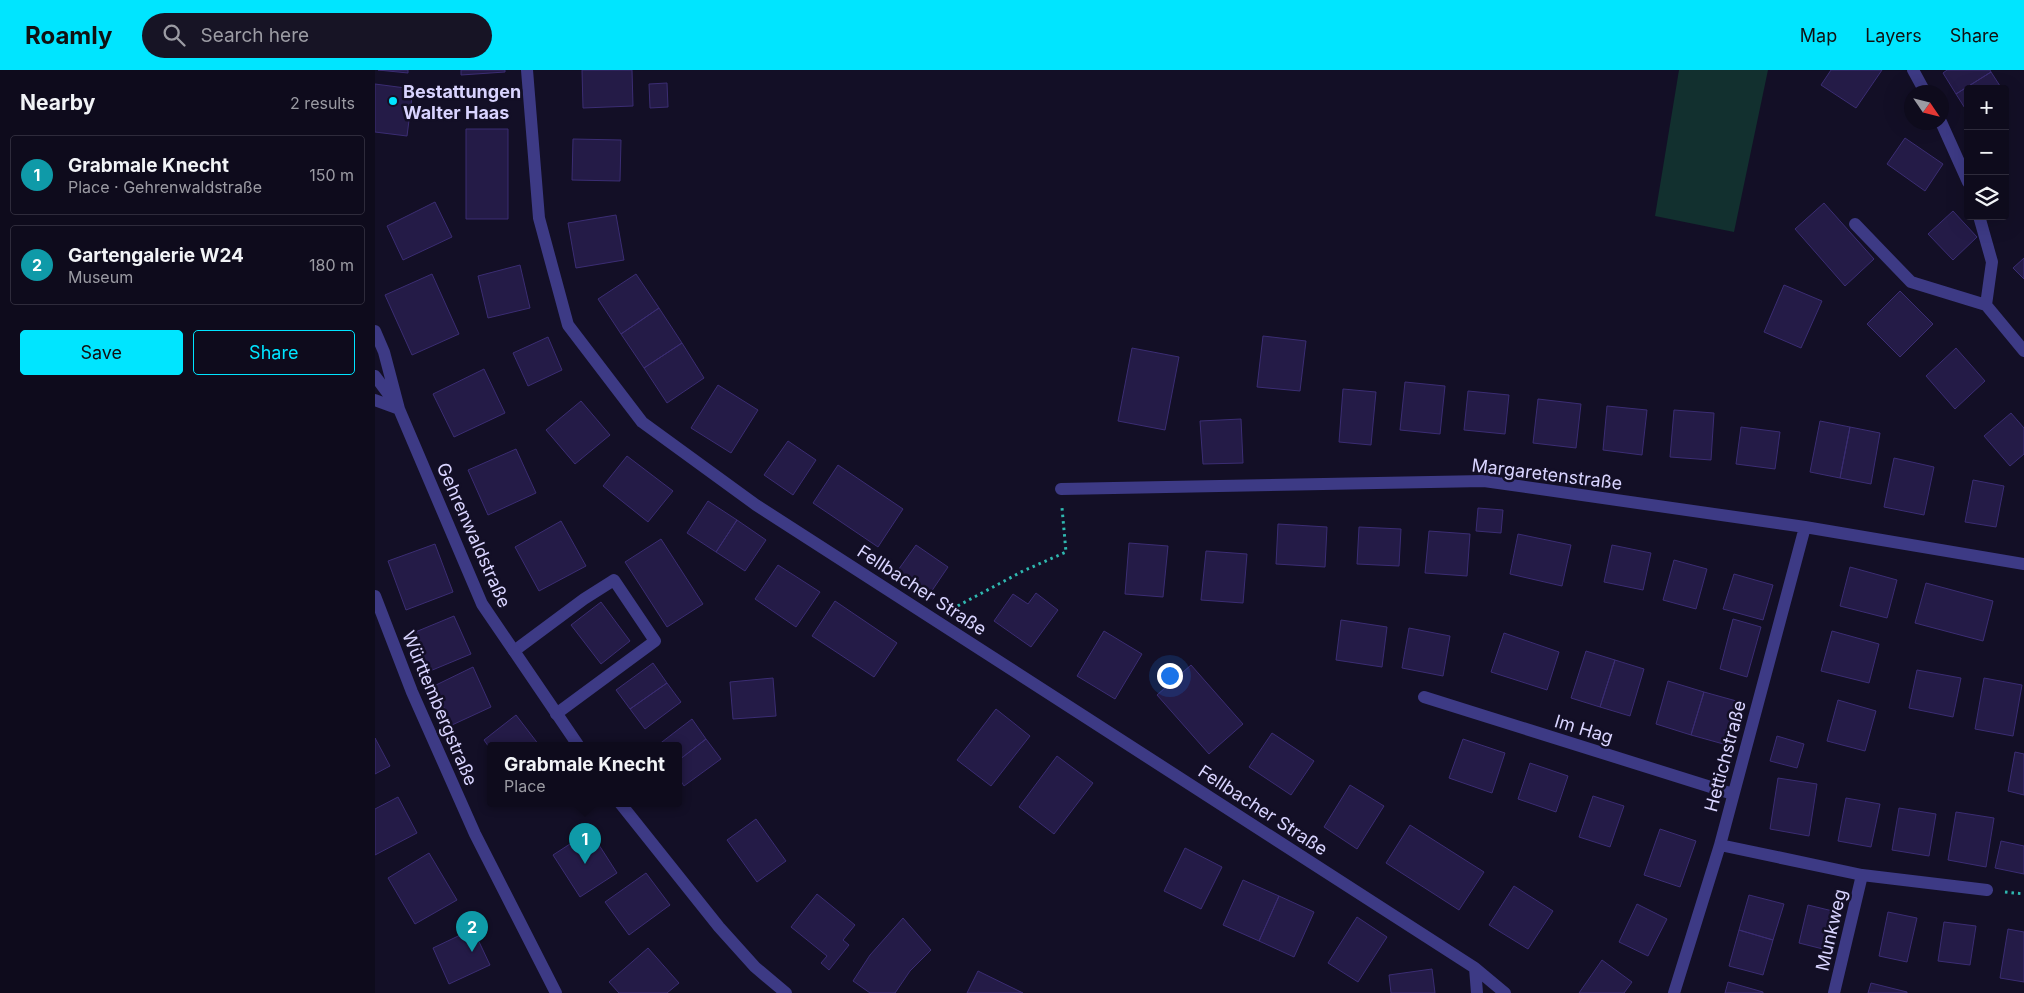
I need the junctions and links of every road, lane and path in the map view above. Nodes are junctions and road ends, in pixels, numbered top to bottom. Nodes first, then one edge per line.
1 (527, 70) edge
2 (1913, 70) edge
3 (1921, 85) edge
4 (1945, 130) edge
5 (1965, 175) edge
6 (1980, 220) edge
7 (1855, 224) dead end
8 (1987, 305) junction
9 (375, 331) edge
10 (2024, 351) edge
11 (375, 376) edge
12 (375, 400) edge
13 (399, 409) junction
14 (1061, 489) joint
15 (1805, 527) junction
16 (2024, 564) edge
17 (375, 596) edge
18 (955, 607) dead end
19 (514, 651) junction
20 (1424, 697) dead end
21 (557, 714) junction
22 (576, 742) edge
23 (1733, 794) junction
24 (623, 807) edge
25 (1719, 844) junction
26 (1861, 875) junction
27 (1987, 890) dead end
28 (1475, 968) junction
29 (556, 993) edge
30 (786, 993) edge
31 (1477, 993) edge
32 (1505, 993) edge
33 (1674, 993) edge
34 (1834, 993) edge

1 - 28 street, Fellbacher Straße
2 - 3 street
4 - 5 street
6 - 8 street
7 - 8 street
8 - 10 street
9 - 13 street, Gehrenwaldstraße
11 - 13 street, Gehrenwaldstraße
12 - 13 street
13 - 19 street, Gehrenwaldstraße
14 - 15 street, Margaretenstraße
14 - 18 path
15 - 16 street, Margaretenstraße
15 - 23 street, Hettichstraße
17 - 29 street, Württembergstraße
19 - 21 street, Gehrenwaldstraße
19 - 21 street
20 - 23 street, Im Hag
21 - 22 street, Gehrenwaldstraße
23 - 25 street, Hettichstraße
24 - 30 street
25 - 26 street
25 - 33 street, Hettichstraße
26 - 27 street
26 - 34 street, Munkweg
28 - 31 street
28 - 32 street, Fellbacher Straße

